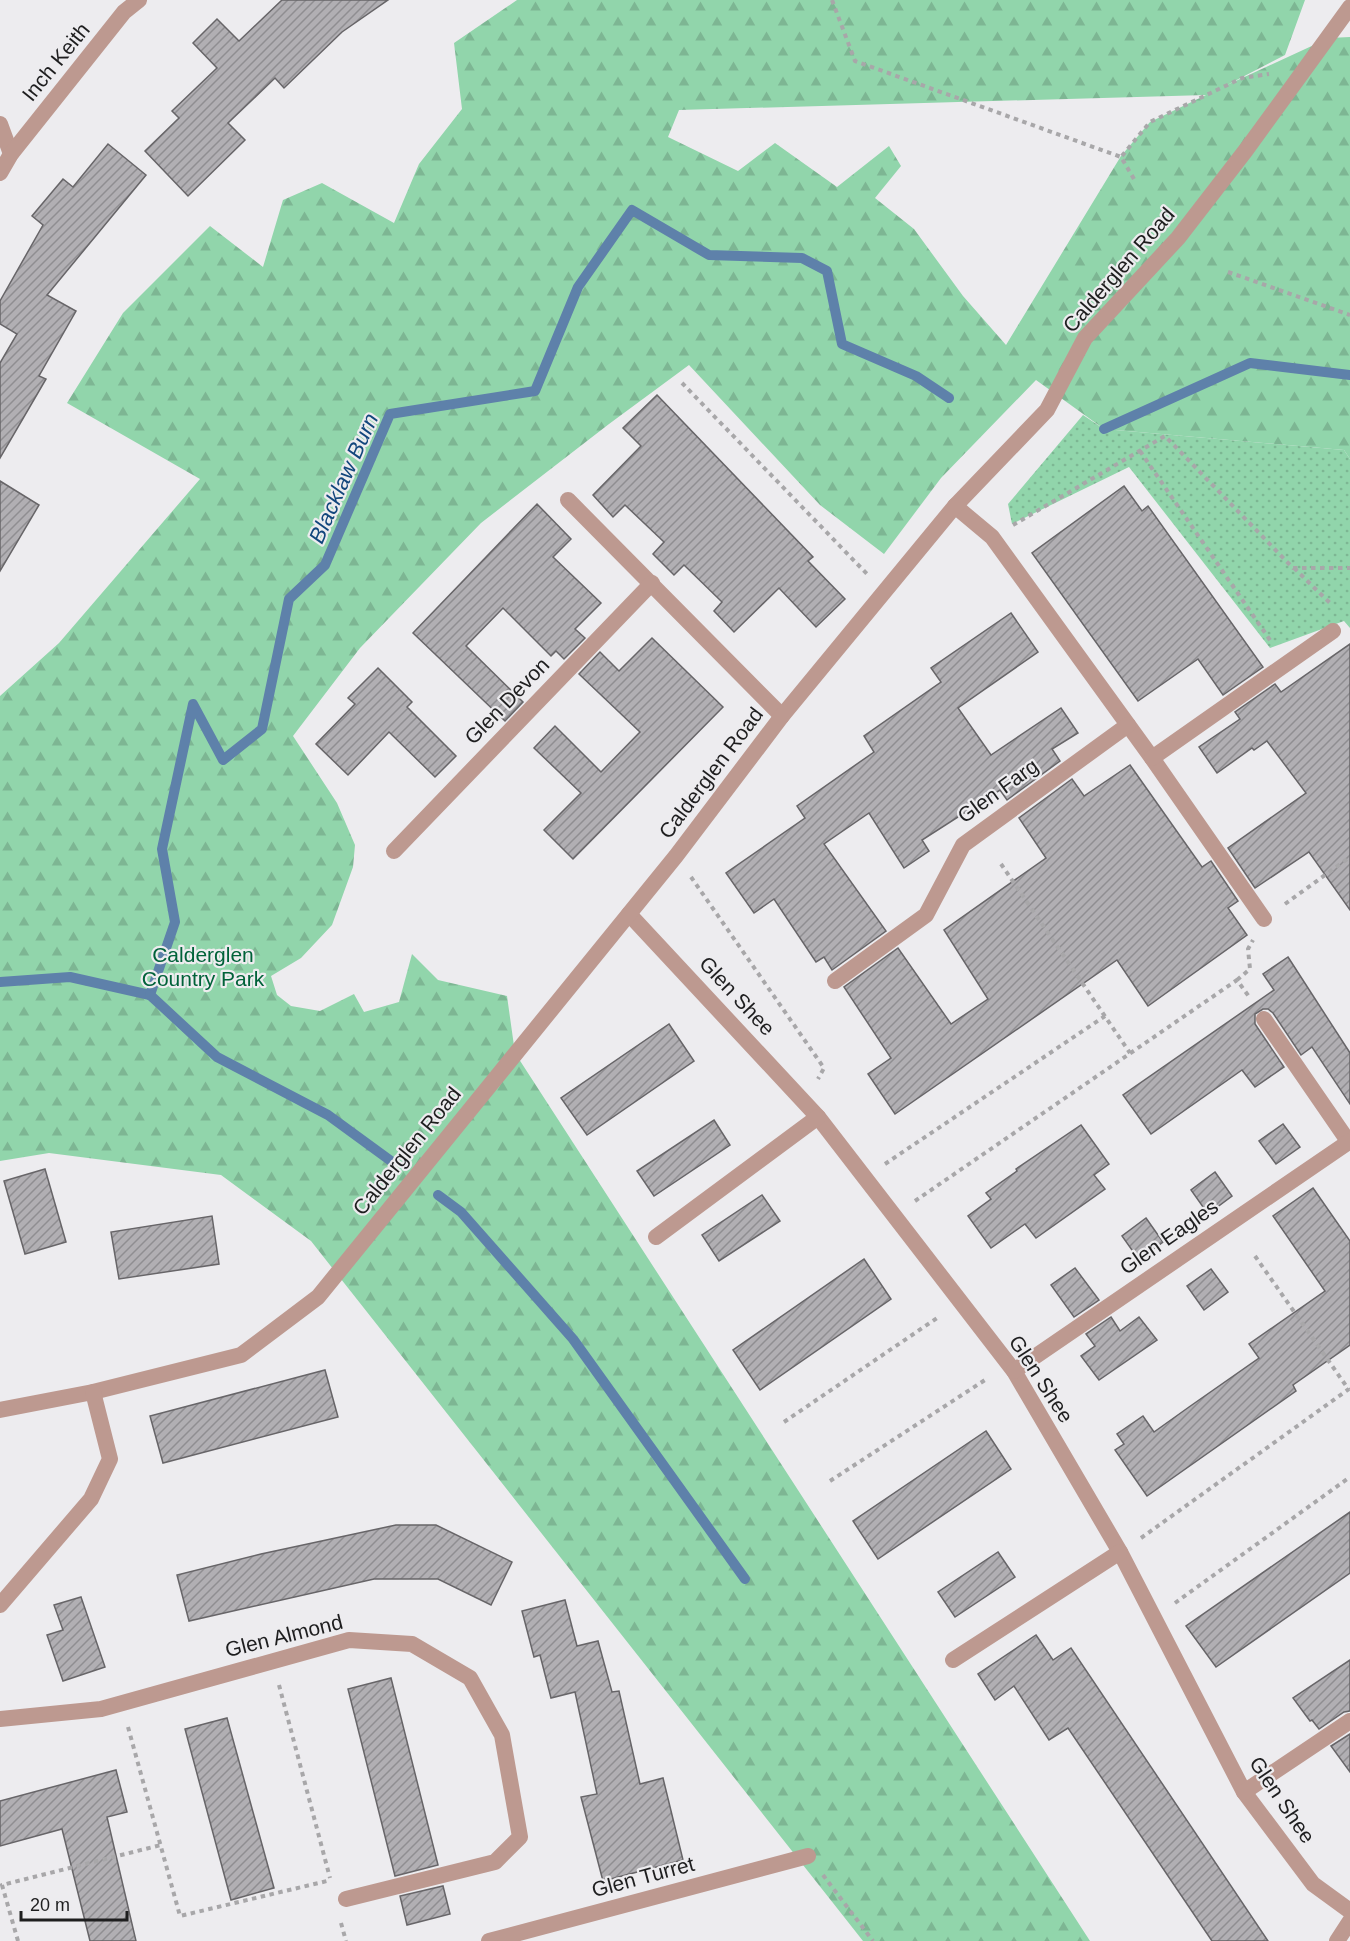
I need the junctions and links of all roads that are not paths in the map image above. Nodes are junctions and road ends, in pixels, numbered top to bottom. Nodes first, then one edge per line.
1 (139, 0) edge
2 (1350, 7) edge
3 (0, 124) edge
4 (10, 154) junction
5 (0, 173) edge
6 (568, 500) dead end
7 (955, 506) junction
8 (652, 583) junction
9 (1333, 631) dead end
10 (782, 716) junction
11 (1128, 725) junction
12 (1152, 758) junction
13 (394, 851) dead end
14 (629, 914) junction
15 (1264, 919) dead end
16 (835, 981) dead end
17 (1264, 1019) road end
18 (818, 1117) junction
19 (1349, 1141) edge
20 (656, 1237) dead end
21 (1011, 1368) junction
22 (93, 1392) junction
23 (0, 1410) edge
24 (1120, 1552) junction
25 (0, 1605) edge
26 (953, 1660) dead end
27 (0, 1719) edge
28 (1350, 1720) edge
29 (1244, 1792) junction
30 (808, 1856) road end
31 (346, 1899) dead end
32 (1350, 1911) edge
33 (1350, 1921) edge
34 (489, 1941) edge
35 (1337, 1941) edge

1 - 4 street, Inch Keith
2 - 7 street, Calderglen Road
3 - 4 street
4 - 5 street, Inch Keith
6 - 8 street
7 - 10 street, Calderglen Road
7 - 11 street
8 - 10 street
8 - 13 street, Glen Devon
9 - 12 street
10 - 14 street, Calderglen Road
11 - 12 street
11 - 16 street, Glen Farg
12 - 15 street
14 - 18 street, Glen Shee
14 - 22 street, Calderglen Road
17 - 19 street
18 - 20 street
18 - 21 street, Glen Shee
19 - 21 street, Glen Eagles
21 - 24 street, Glen Shee
22 - 23 street, Calderglen Road
22 - 25 street
24 - 26 street
24 - 29 street, Glen Shee
27 - 31 street, Glen Almond
28 - 29 street
29 - 32 street, Glen Shee
30 - 34 street, Glen Turret
33 - 35 street

